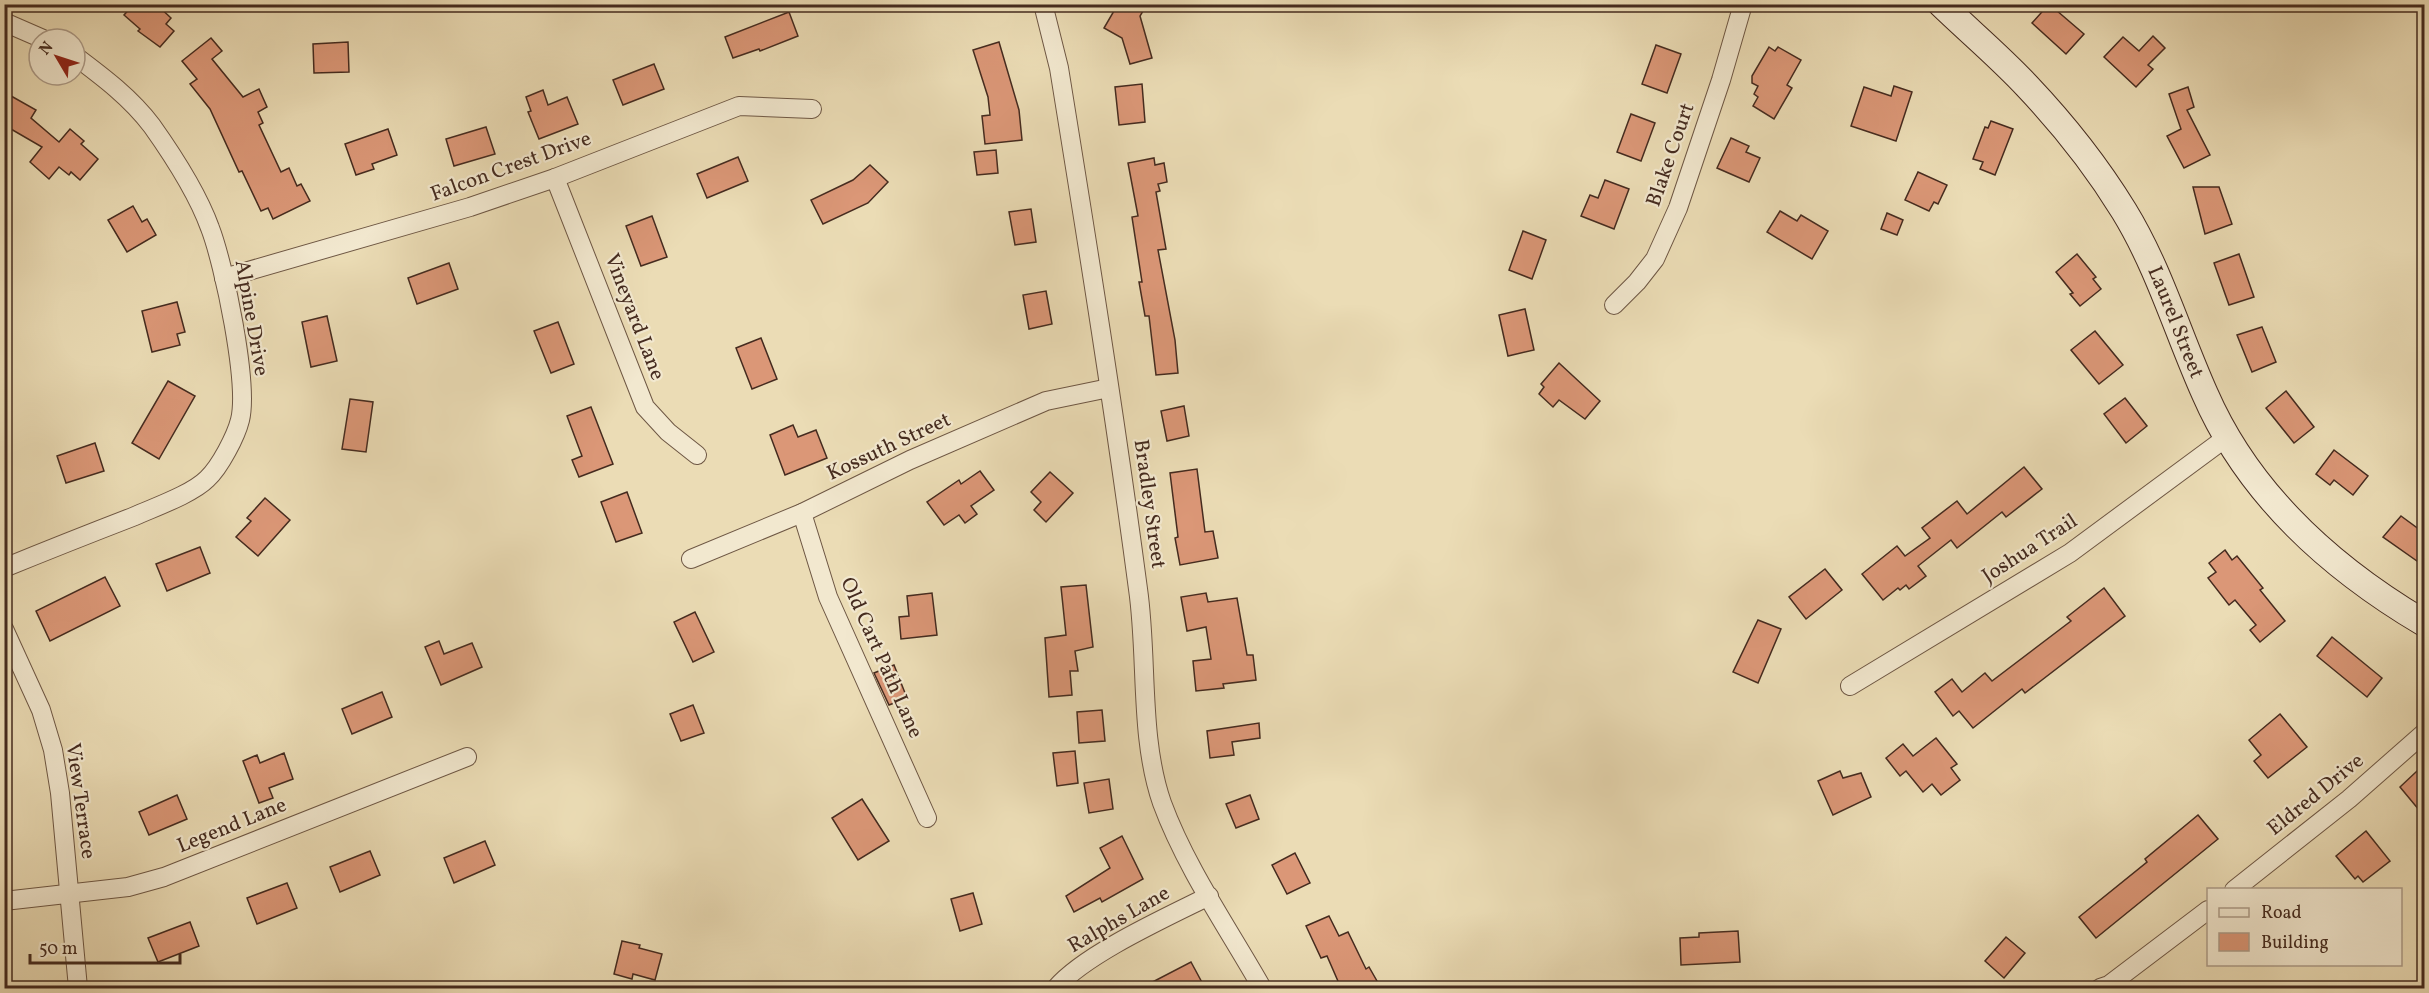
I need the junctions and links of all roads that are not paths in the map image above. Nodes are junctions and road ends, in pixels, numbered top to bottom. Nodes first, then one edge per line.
1 (1043, 4) edge
2 (1743, 4) edge
3 (1941, 4) edge
4 (4, 22) edge
5 (27, 32) edge
6 (87, 65) edge
7 (812, 109) dead end
8 (555, 178) junction
9 (224, 278) junction
10 (1614, 305) dead end
11 (1109, 388) junction
12 (2227, 437) junction
13 (697, 455) dead end
14 (802, 513) junction
15 (691, 559) dead end
16 (4, 568) edge
17 (2424, 623) edge
18 (4, 629) edge
19 (1850, 686) dead end
20 (2424, 733) edge
21 (467, 757) dead end
22 (927, 818) dead end
23 (2237, 888) edge
24 (70, 895) junction
25 (1209, 896) junction
26 (4, 901) edge
27 (2207, 911) edge
28 (78, 988) edge
29 (1056, 988) edge
30 (1262, 988) edge
31 (2100, 988) edge

1 - 11 street, Bradley Street
2 - 10 street, Blake Court
3 - 12 street, Laurel Street
4 - 5 street
6 - 9 street, Alpine Drive
7 - 8 street, Falcon Crest Drive
8 - 9 street, Falcon Crest Drive
8 - 13 street, Vineyard Lane
9 - 16 street, Alpine Drive
11 - 14 street, Kossuth Street
11 - 25 street, Bradley Street
12 - 17 street, Laurel Street
12 - 19 street, Joshua Trail
14 - 15 street, Kossuth Street
14 - 22 street, Old Cart Path Lane
18 - 24 street, View Terrace
20 - 23 street, Eldred Drive
21 - 24 street, Legend Lane
24 - 26 street, Legend Lane
24 - 28 street, View Terrace
25 - 29 street, Ralphs Lane
25 - 30 street, Bradley Street
27 - 31 street

